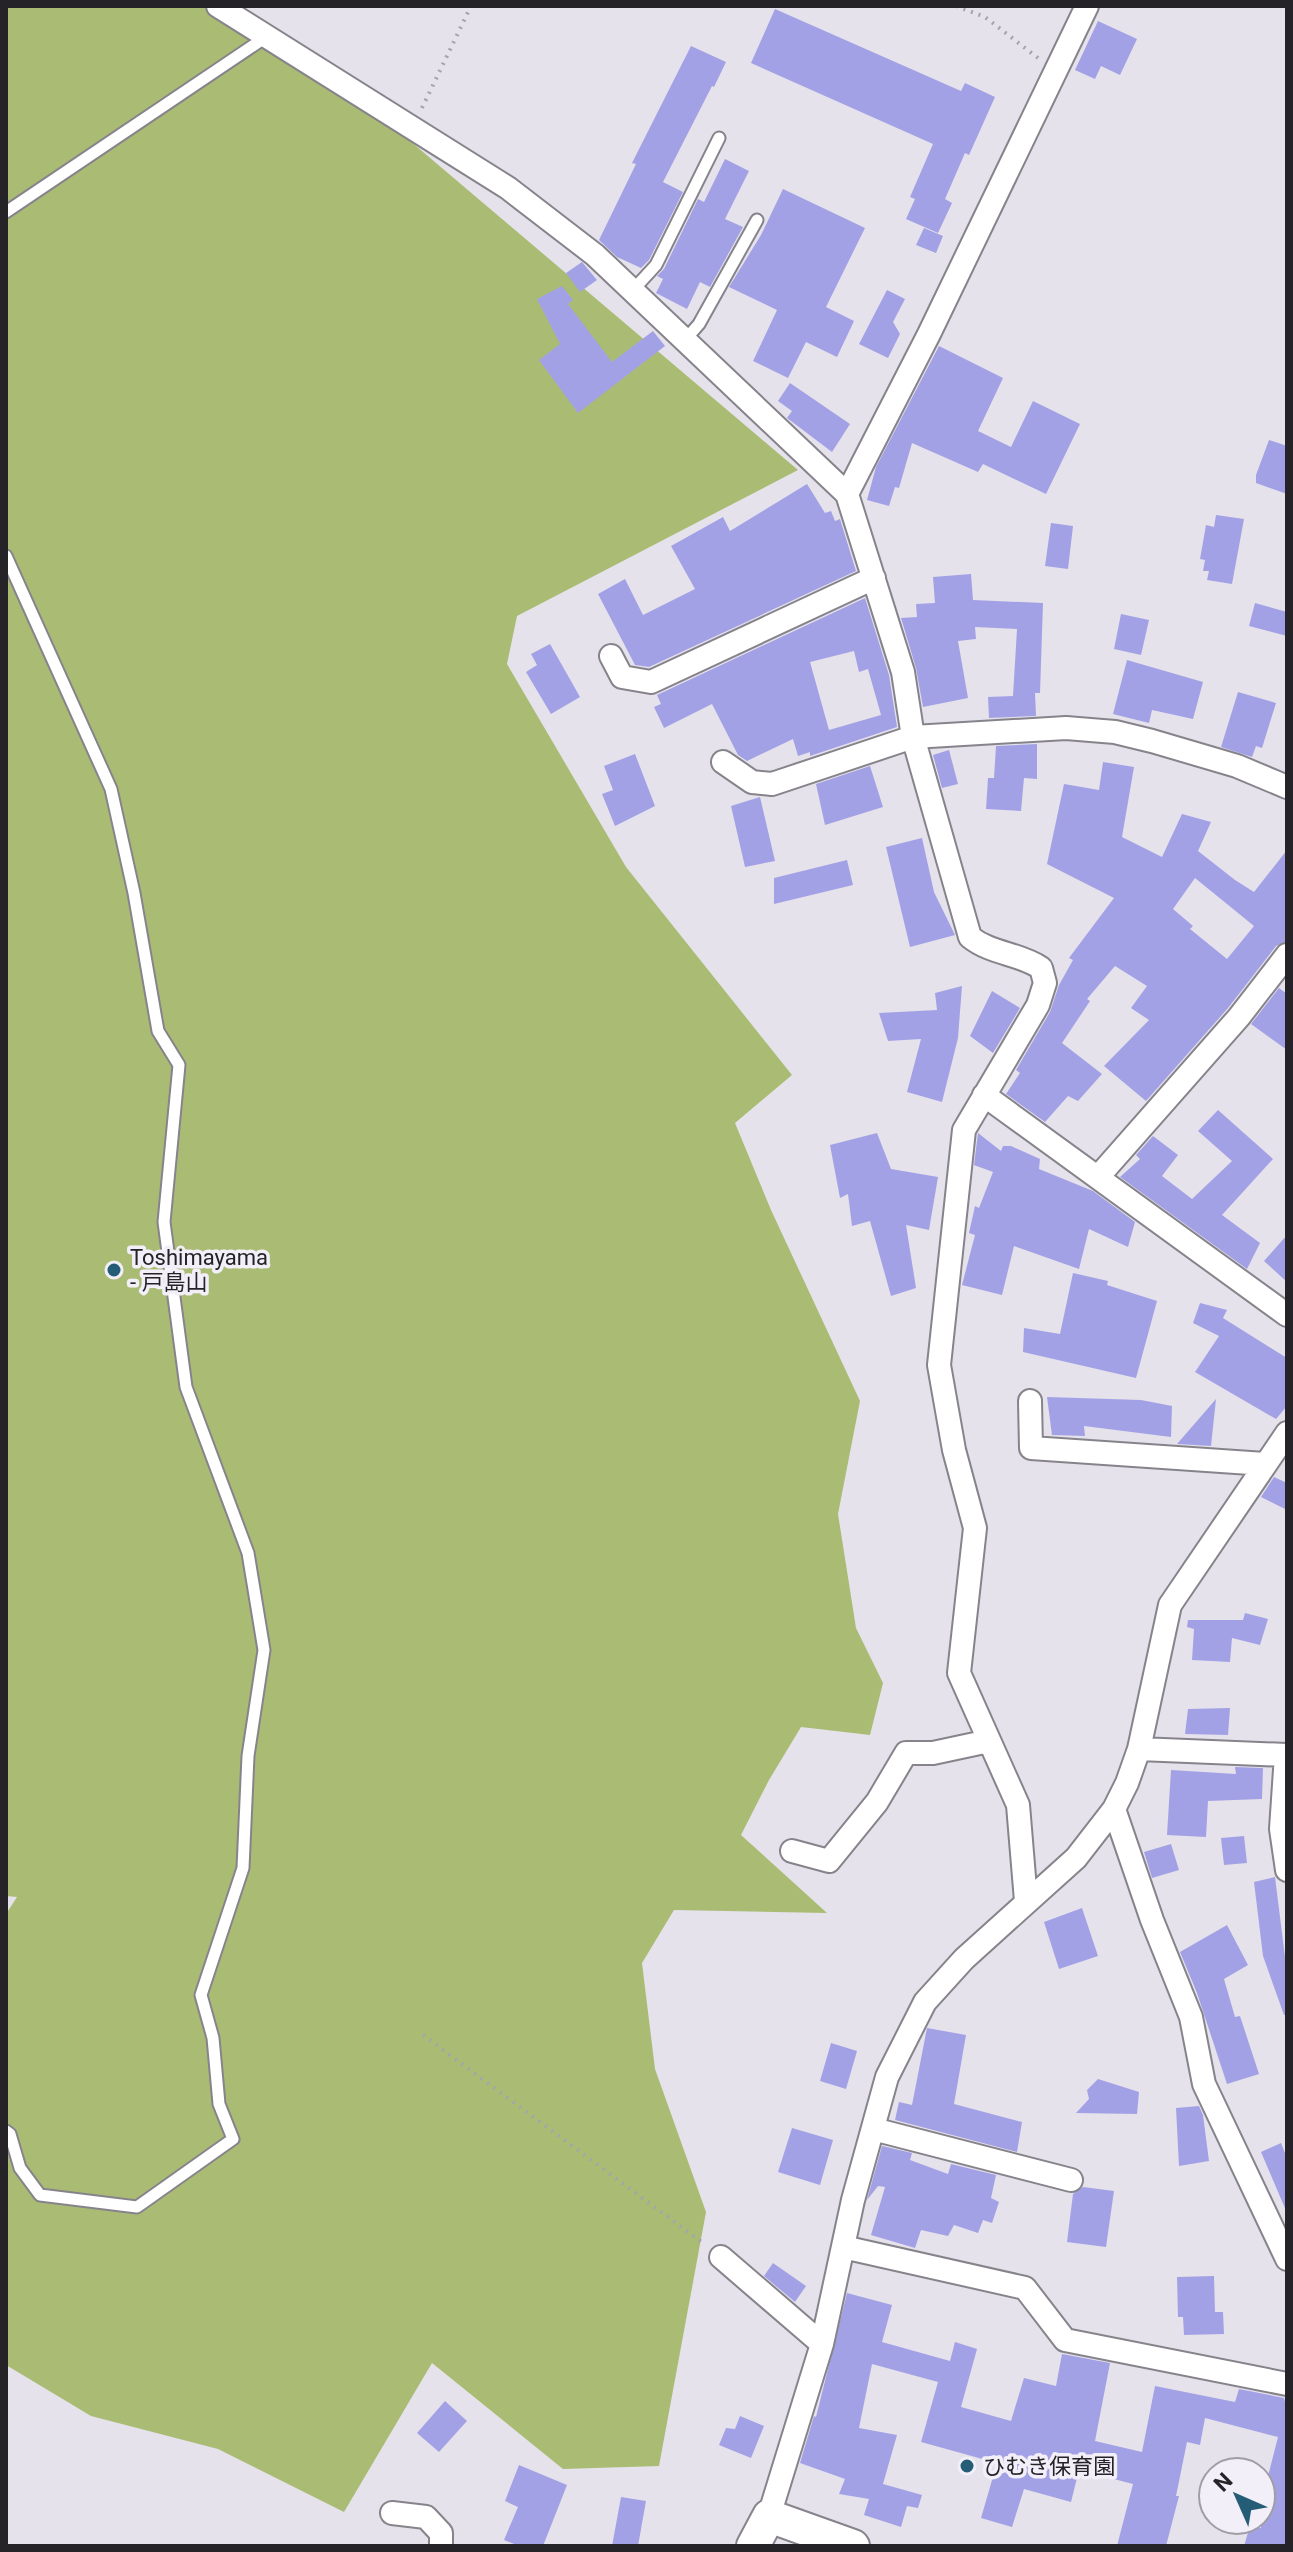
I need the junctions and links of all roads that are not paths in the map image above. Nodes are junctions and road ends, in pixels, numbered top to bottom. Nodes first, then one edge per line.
1 (218, 6) edge
2 (1087, 6) edge
3 (266, 37) junction
4 (719, 138) dead end
5 (6, 212) edge
6 (757, 220) dead end
7 (633, 290) junction
8 (685, 340) junction
9 (847, 494) junction
10 (6, 556) edge
11 (874, 578) junction
12 (611, 656) dead end
13 (913, 737) junction
14 (723, 762) dead end
15 (1287, 787) edge
16 (1287, 955) edge
17 (984, 1095) junction
18 (1098, 1177) junction
19 (1287, 1315) edge
20 (1030, 1401) dead end
21 (1287, 1433) edge
22 (1265, 1464) junction
23 (989, 1741) junction
24 (1139, 1749) junction
25 (1286, 1755) edge
26 (1114, 1809) junction
27 (792, 1851) dead end
28 (1287, 1870) edge
29 (1026, 1901) junction
30 (873, 2129) junction
31 (6, 2131) edge
32 (1071, 2180) dead end
33 (843, 2247) junction
34 (721, 2257) road end
35 (1287, 2259) edge
36 (822, 2344) junction
37 (1287, 2384) edge
38 (392, 2513) dead end
39 (769, 2516) junction
40 (441, 2546) edge
41 (753, 2546) edge
42 (853, 2546) edge

1 - 3 street
2 - 9 street
3 - 5 lane
3 - 7 street
4 - 7 lane
6 - 8 lane
7 - 8 street
8 - 9 street
9 - 11 street
10 - 31 lane
11 - 12 street
11 - 13 street
13 - 14 street
13 - 15 street
13 - 17 street
16 - 18 street
17 - 18 street
17 - 23 street
18 - 19 street
20 - 22 street
21 - 22 street
22 - 24 street
23 - 27 street
23 - 29 street
24 - 25 street
24 - 26 street
25 - 28 street
26 - 29 street
26 - 35 street
29 - 30 street
30 - 32 street
30 - 33 street
33 - 36 street
33 - 37 street
34 - 36 street
36 - 39 street
38 - 40 street
39 - 41 main road
39 - 42 main road

